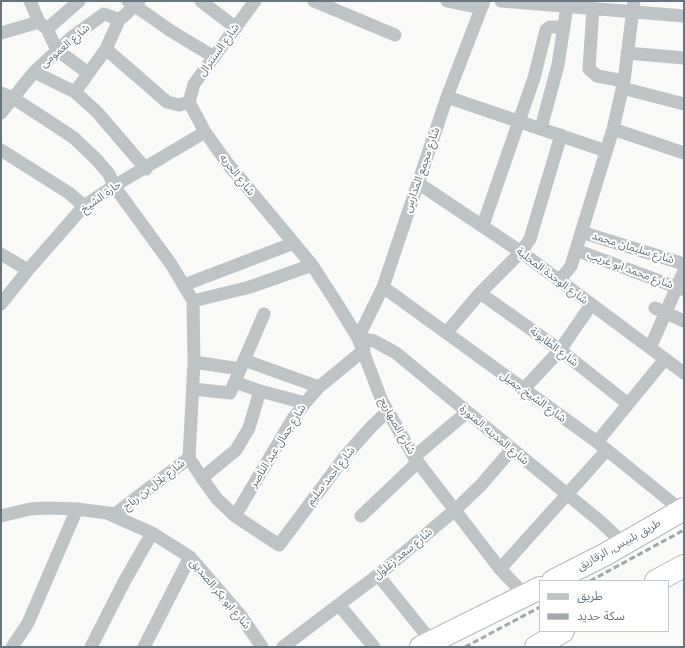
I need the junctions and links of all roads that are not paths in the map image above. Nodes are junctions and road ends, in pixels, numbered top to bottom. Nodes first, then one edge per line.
1 (30, 1) edge
2 (79, 1) edge
3 (201, 1) edge
4 (255, 1) edge
5 (314, 1) edge
6 (447, 1) edge
7 (501, 1) edge
8 (134, 3) edge
9 (484, 3) edge
10 (562, 4) edge
11 (633, 6) edge
12 (593, 8) junction
13 (684, 16) edge
14 (120, 18) junction
15 (43, 25) junction
16 (564, 27) junction
17 (236, 28) junction
18 (1, 33) edge
19 (395, 36) dead end
20 (106, 49) junction
21 (57, 50) junction
22 (627, 53) junction
23 (214, 57) junction
24 (684, 58) edge
25 (34, 72) junction
26 (88, 73) junction
27 (623, 84) junction
28 (75, 92) junction
29 (1, 93) edge
30 (447, 97) junction
31 (13, 98) junction
32 (189, 102) junction
33 (684, 104) edge
34 (1, 113) edge
35 (520, 121) junction
36 (541, 128) junction
37 (613, 129) junction
38 (205, 132) junction
39 (561, 135) junction
40 (606, 151) junction
41 (2, 153) edge
42 (684, 153) edge
43 (146, 168) junction
44 (418, 183) junction
45 (114, 186) junction
46 (84, 206) junction
47 (483, 225) junction
48 (581, 232) junction
49 (294, 243) junction
50 (576, 250) junction
51 (521, 252) junction
52 (1, 254) edge
53 (684, 264) edge
54 (312, 265) junction
55 (28, 270) junction
56 (684, 271) edge
57 (558, 280) junction
58 (184, 285) junction
59 (383, 287) junction
60 (680, 288) edge
61 (480, 293) junction
62 (193, 301) junction
63 (1, 304) edge
64 (591, 305) junction
65 (660, 310) junction
66 (264, 314) dead end
67 (684, 321) edge
68 (447, 332) junction
69 (361, 344) junction
70 (650, 348) junction
71 (560, 350) junction
72 (665, 359) junction
73 (194, 362) junction
74 (242, 364) junction
75 (684, 373) edge
76 (235, 382) junction
77 (319, 387) junction
78 (193, 389) junction
79 (523, 390) junction
80 (260, 391) junction
81 (305, 403) junction
82 (627, 403) junction
83 (388, 412) junction
84 (467, 412) junction
85 (601, 447) junction
86 (512, 449) junction
87 (189, 458) junction
88 (416, 459) junction
89 (202, 478) junction
90 (567, 494) junction
91 (77, 509) junction
92 (683, 509) edge
93 (455, 510) junction
94 (109, 514) junction
95 (1, 516) edge
96 (235, 516) junction
97 (361, 516) dead end
98 (152, 533) junction
99 (624, 543) junction
100 (190, 557) junction
101 (684, 566) edge
102 (500, 569) junction
103 (378, 575) junction
104 (555, 580) edge
105 (658, 580) edge
106 (532, 591) edge
107 (339, 605) junction
108 (561, 632) edge
109 (427, 644) edge
110 (12, 647) edge
111 (91, 647) edge
112 (144, 647) edge
113 (262, 647) edge
114 (283, 647) edge
115 (374, 647) edge
116 (536, 647) edge

1 - 15 street
2 - 15 street
3 - 17 street
4 - 17 street, شارع السنترال
5 - 19 street
6 - 9 street
7 - 10 street
8 - 14 street
8 - 23 street
9 - 30 street, شارع مجمع المدارس
10 - 12 street
10 - 16 street
11 - 12 street
11 - 13 street
11 - 22 street
12 - 27 street
14 - 20 street
14 - 21 street, شارع العمومى
15 - 18 street
15 - 21 street
16 - 35 street
16 - 36 street
17 - 23 street, شارع السنترال
20 - 26 street
20 - 32 street
21 - 25 street, شارع العمومى
21 - 26 street
22 - 24 street
22 - 27 street
23 - 32 street, شارع السنترال
25 - 28 street
25 - 31 street, شارع العمومى
26 - 28 street
27 - 33 street
27 - 37 street
28 - 43 street
29 - 31 street
30 - 35 street
30 - 44 street, شارع مجمع المدارس
31 - 34 street, شارع العمومى
31 - 45 street
32 - 38 street, شارع الحريه
35 - 36 street
35 - 47 street
36 - 39 street
37 - 40 street
37 - 42 street
38 - 43 street, حارة الشيخ
38 - 49 street, شارع الحريه
39 - 40 street
39 - 51 street
40 - 48 street
41 - 46 street
43 - 45 street, حارة الشيخ
44 - 47 street, شارع الوحدة المحلية
44 - 59 street, شارع مجمع المدارس
45 - 46 street, حارة الشيخ
45 - 58 street
46 - 55 street, حارة الشيخ
47 - 51 street, شارع الوحدة المحلية
48 - 50 street
48 - 53 street, شارع سليمان محمد
49 - 54 street, شارع الصهاريج
49 - 58 street
50 - 57 street
50 - 60 street, شارع محمد ابو غريب
51 - 57 street, شارع الوحدة المحلية
51 - 61 street
52 - 55 street
54 - 62 street
54 - 69 street, شارع الصهاريج
55 - 63 street, حارة الشيخ
56 - 60 street
57 - 64 street, شارع الوحدة المحلية
58 - 62 street
59 - 68 street, شارع الشيخ جميل
59 - 69 street, شارع مجمع المدارس
60 - 65 street
61 - 68 street
61 - 71 street, شارع الطابونة
62 - 73 street
64 - 70 street, شارع الوحدة المحلية
64 - 71 street
65 - 67 street
65 - 70 street
66 - 74 street
68 - 79 street, شارع الشيخ جميل
69 - 77 street, شارع جمال عبد الناصر
69 - 83 street, شارع الصهاريج
69 - 84 street, شارع المدينه المنورة
70 - 72 street, شارع الوحدة المحلية
71 - 79 street
71 - 82 street, شارع الطابونة
72 - 75 street, شارع الوحدة المحلية
72 - 82 street
73 - 74 street
73 - 78 street
74 - 76 street
74 - 77 street
76 - 78 street
76 - 80 street
77 - 81 street, شارع جمال عبد الناصر
78 - 87 street
79 - 85 street, شارع الشيخ جميل
80 - 81 street
80 - 89 street
81 - 96 street, شارع جمال عبد الناصر
82 - 85 street
83 - 88 street, شارع الصهاريج
83 - 96 street, شارع احمد سليم
84 - 86 street, شارع المدينه المنورة
84 - 88 street
85 - 90 street
85 - 92 street, شارع الشيخ جميل
86 - 90 street, شارع المدينه المنورة
86 - 93 street, شارع سعد زغلول
87 - 89 street
87 - 94 street, شارع بلال بن رباح
88 - 93 street, شارع الصهاريج
88 - 97 street
89 - 96 street
90 - 99 street, شارع المدينه المنورة
90 - 102 street
91 - 94 street, شارع بلال بن رباح
91 - 95 street, شارع بلال بن رباح
91 - 110 street
92 - 99 highway, طريق بلبيس, الزقازيق
93 - 102 street, شارع الصهاريج
93 - 103 street, شارع سعد زغلول
94 - 98 street, شارع ابو بكر الصديق
98 - 100 street, شارع ابو بكر الصديق
98 - 111 street
99 - 104 highway, طريق بلبيس, الزقازيق
100 - 112 street
100 - 113 street, شارع ابو بكر الصديق
101 - 105 highway
102 - 106 street, شارع الصهاريج
103 - 107 street, شارع سعد زغلول
103 - 109 street
106 - 109 highway
107 - 114 street, شارع سعد زغلول
107 - 115 street
108 - 116 highway

